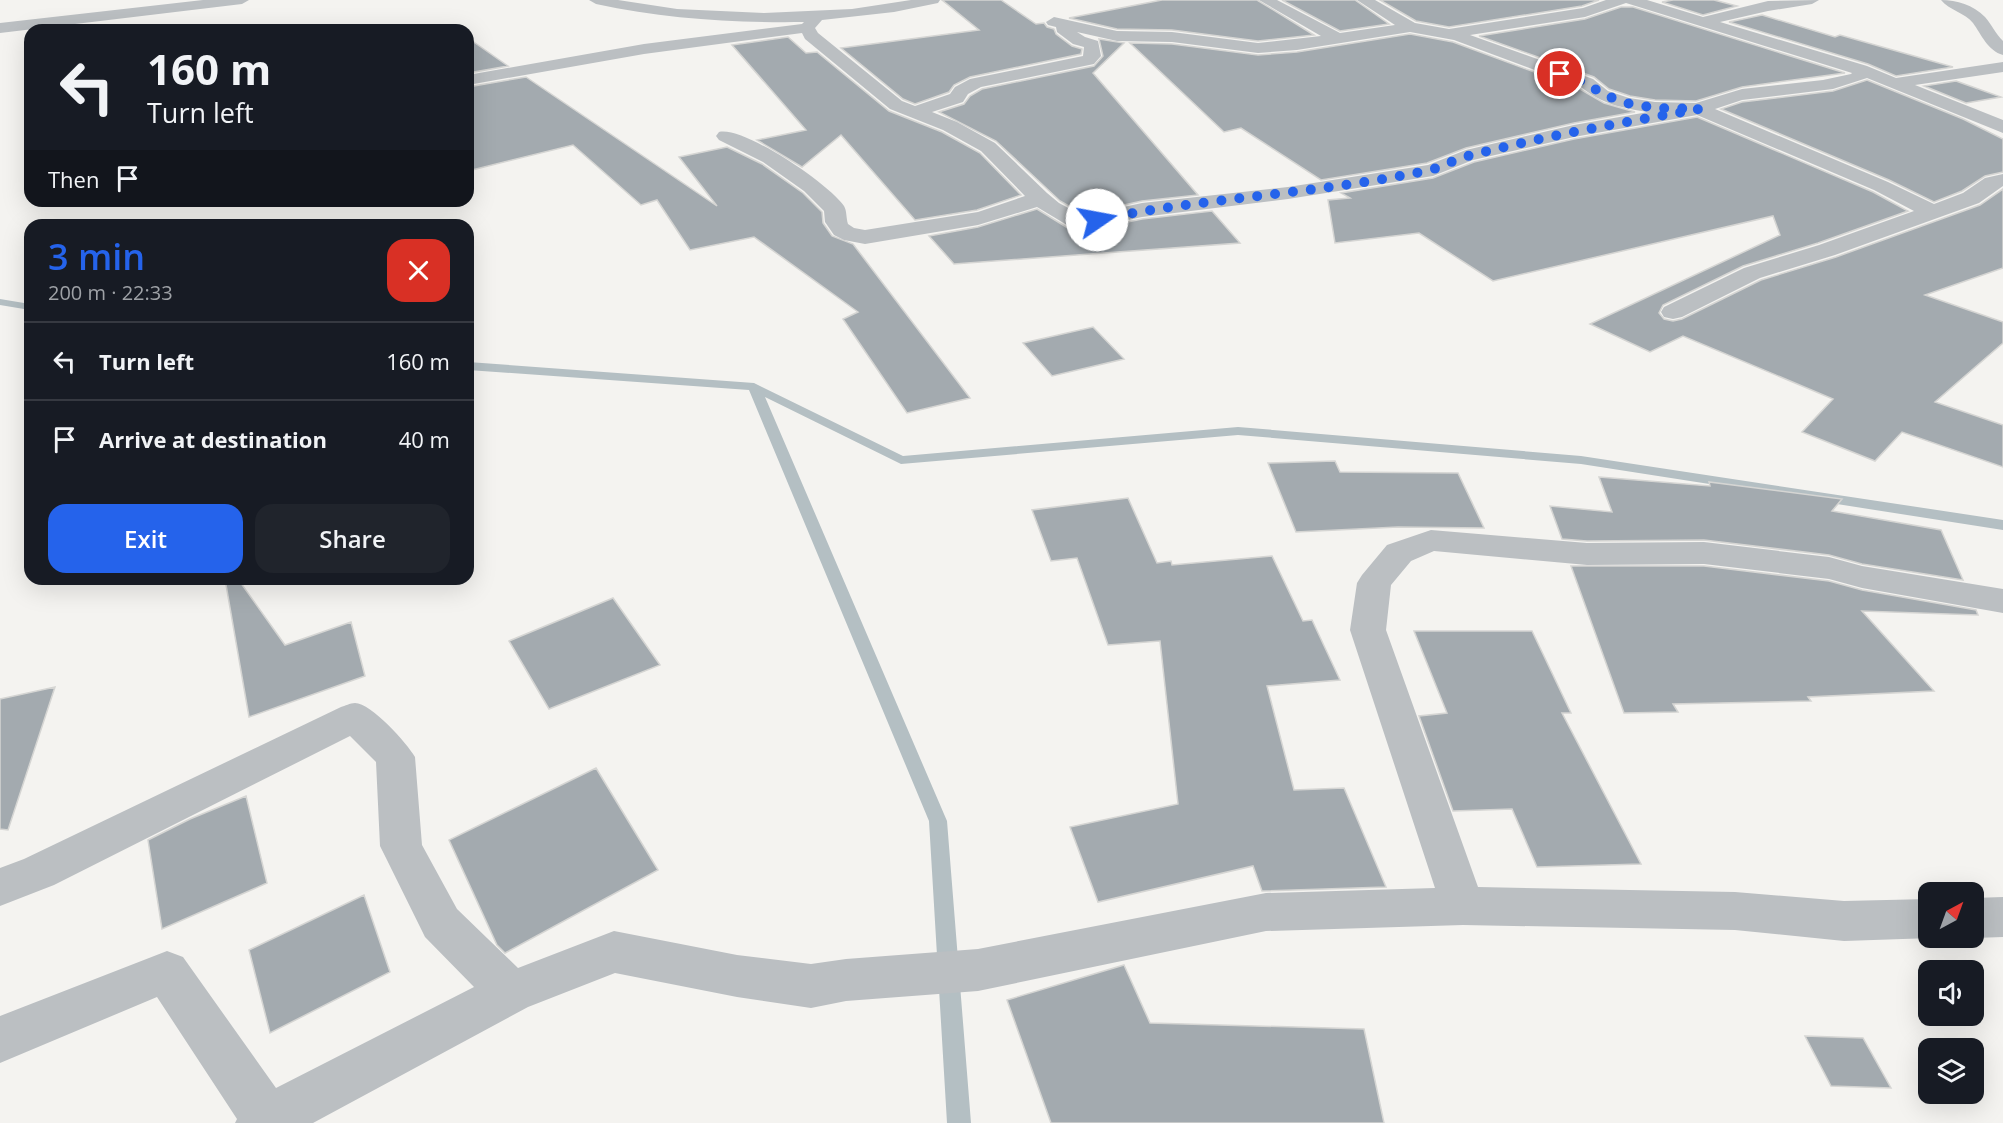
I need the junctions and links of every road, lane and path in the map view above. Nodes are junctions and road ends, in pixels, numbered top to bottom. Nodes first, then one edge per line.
1 (242, 0) edge
2 (596, 0) edge
3 (933, 0) edge
4 (1266, 0) edge
5 (1364, 0) edge
6 (1621, 0) edge
7 (1631, 0) edge
8 (1812, 0) edge
9 (1948, 0) edge
10 (187, 3) edge
11 (812, 22) junction
12 (1702, 22) junction
13 (30, 24) edge
14 (24, 25) edge
15 (1410, 27) junction
16 (0, 28) edge
17 (1440, 34) junction
18 (1338, 39) junction
19 (2003, 50) edge
20 (2003, 67) edge
21 (1862, 70) junction
22 (474, 79) edge
23 (1897, 83) junction
24 (1699, 109) junction
25 (914, 112) junction
26 (2003, 127) edge
27 (726, 136) dead end
28 (2003, 180) edge
29 (1040, 198) junction
30 (1933, 212) junction
31 (1673, 312) dead end
32 (2003, 601) edge
33 (0, 886) edge
34 (1463, 906) junction
35 (2003, 917) edge
36 (1984, 918) edge
37 (1918, 919) edge
38 (511, 992) junction
39 (0, 1040) edge
40 (264, 1121) edge

1 - 10 street
2 - 11 street
3 - 11 street
4 - 18 street
5 - 15 street
6 - 17 street
7 - 12 street
8 - 12 street
9 - 19 street
10 - 13 street
11 - 22 street
11 - 25 street
12 - 21 street
14 - 16 street
15 - 17 street
15 - 18 street
17 - 24 street
18 - 25 street
20 - 23 street
21 - 23 street
21 - 24 street
23 - 26 street
24 - 29 street
24 - 30 street
25 - 29 street
27 - 29 street
28 - 30 street
30 - 31 street
32 - 34 street
33 - 38 street
34 - 37 street
34 - 38 street
35 - 36 street
38 - 40 street
39 - 40 street

